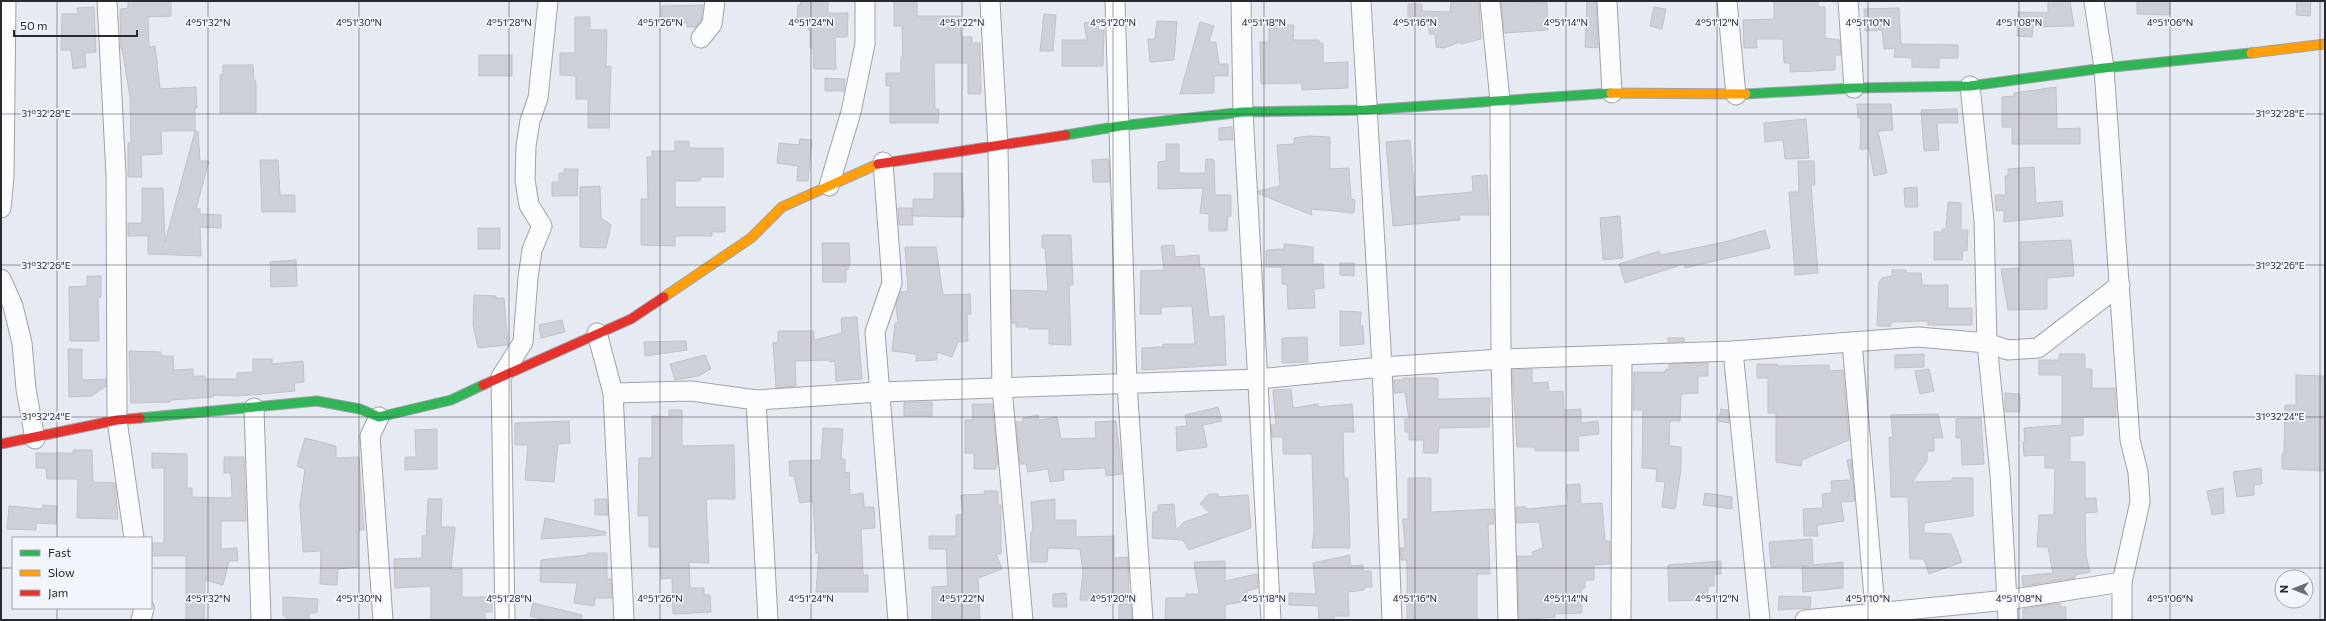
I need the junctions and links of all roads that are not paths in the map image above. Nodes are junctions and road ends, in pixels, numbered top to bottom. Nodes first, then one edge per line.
1 (6, 1) edge
2 (107, 1) edge
3 (548, 1) edge
4 (715, 1) edge
5 (865, 1) edge
6 (990, 1) edge
7 (1115, 1) edge
8 (1241, 1) edge
9 (1361, 1) edge
10 (1490, 1) edge
11 (1607, 1) edge
12 (1727, 1) edge
13 (1848, 1) edge
14 (2094, 1) edge
15 (701, 38) dead end
16 (2325, 44) edge
17 (2104, 68) junction
18 (1970, 86) junction
19 (1854, 88) junction
20 (1612, 93) junction
21 (1736, 95) junction
22 (1500, 100) junction
23 (1366, 110) junction
24 (1243, 112) junction
25 (1120, 126) junction
26 (998, 147) junction
27 (883, 162) junction
28 (829, 186) junction
29 (1, 208) edge
30 (1, 279) edge
31 (2120, 285) junction
32 (597, 333) junction
33 (1852, 342) junction
34 (1988, 343) junction
35 (1734, 351) junction
36 (1622, 356) junction
37 (1502, 359) junction
38 (1382, 367) junction
39 (502, 377) junction
40 (1258, 379) junction
41 (1127, 384) junction
42 (1002, 388) junction
43 (879, 392) junction
44 (613, 393) junction
45 (756, 400) junction
46 (254, 408) junction
47 (379, 417) junction
48 (117, 420) junction
49 (35, 439) junction
50 (1, 444) edge
51 (134, 537) edge
52 (2122, 582) junction
53 (2007, 600) junction
54 (144, 609) edge
55 (142, 620) edge
56 (261, 620) edge
57 (383, 620) edge
58 (505, 620) edge
59 (624, 620) edge
60 (768, 620) edge
61 (898, 620) edge
62 (1023, 620) edge
63 (1142, 620) edge
64 (1271, 620) edge
65 (1392, 620) edge
66 (1508, 620) edge
67 (1621, 620) edge
68 (1760, 620) edge
69 (1805, 620) edge
70 (1876, 620) edge
71 (2008, 620) edge
72 (2122, 620) edge

1 - 29 street
2 - 48 street
3 - 39 street
4 - 15 street
5 - 28 street
6 - 26 street
7 - 25 street
8 - 24 street
9 - 23 street
10 - 22 street
11 - 20 street
12 - 21 street
13 - 19 street
14 - 17 street
16 - 17 street
17 - 18 street
17 - 31 street
18 - 19 street
18 - 34 street
19 - 21 street
20 - 21 street
20 - 22 street
22 - 23 street
22 - 37 street
23 - 24 street
23 - 38 street
24 - 25 street
24 - 40 street
25 - 26 street
25 - 41 street
26 - 27 street
26 - 42 street
27 - 28 street
27 - 43 street
28 - 32 street
30 - 49 street
31 - 34 street
31 - 52 street
32 - 39 street
32 - 44 street
33 - 34 street
33 - 35 street
33 - 70 street
34 - 53 street
35 - 36 street
35 - 68 street
36 - 37 street
36 - 67 street
37 - 38 street
37 - 66 street
38 - 40 street
38 - 65 street
39 - 47 street
39 - 58 street
40 - 41 street
40 - 64 street
41 - 42 street
41 - 63 street
42 - 43 street
42 - 62 street
43 - 45 street
43 - 61 street
44 - 45 street
44 - 59 street
45 - 60 street
46 - 47 street
46 - 48 street
46 - 56 street
47 - 57 street
48 - 49 street
48 - 51 street
49 - 50 street
52 - 53 street
52 - 72 street
53 - 69 street
53 - 71 street
54 - 55 street

